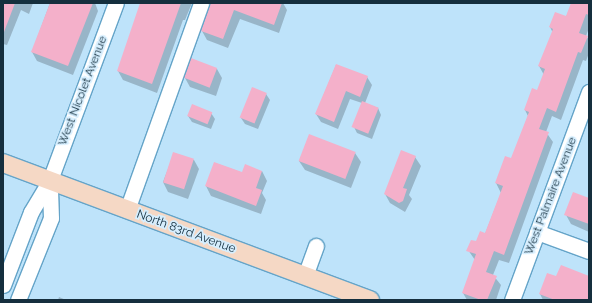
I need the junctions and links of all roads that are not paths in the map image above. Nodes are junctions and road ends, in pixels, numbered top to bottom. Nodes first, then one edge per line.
1 (116, 3) edge
2 (201, 3) edge
3 (589, 92) edge
4 (3, 163) edge
5 (50, 180) junction
6 (127, 210) junction
7 (537, 232) junction
8 (316, 246) dead end
9 (589, 251) edge
10 (305, 276) junction
11 (3, 285) edge
12 (18, 300) edge
13 (370, 300) edge
14 (512, 300) edge

1 - 5 street, West Nicolet Avenue
2 - 6 street
3 - 7 street, West Palmaire Avenue
4 - 5 main road, North 83rd Avenue
5 - 6 main road, North 83rd Avenue
5 - 11 street
5 - 12 street
6 - 10 main road, North 83rd Avenue
7 - 9 street
7 - 14 street, West Palmaire Avenue
8 - 10 street
10 - 13 main road, North 83rd Avenue

